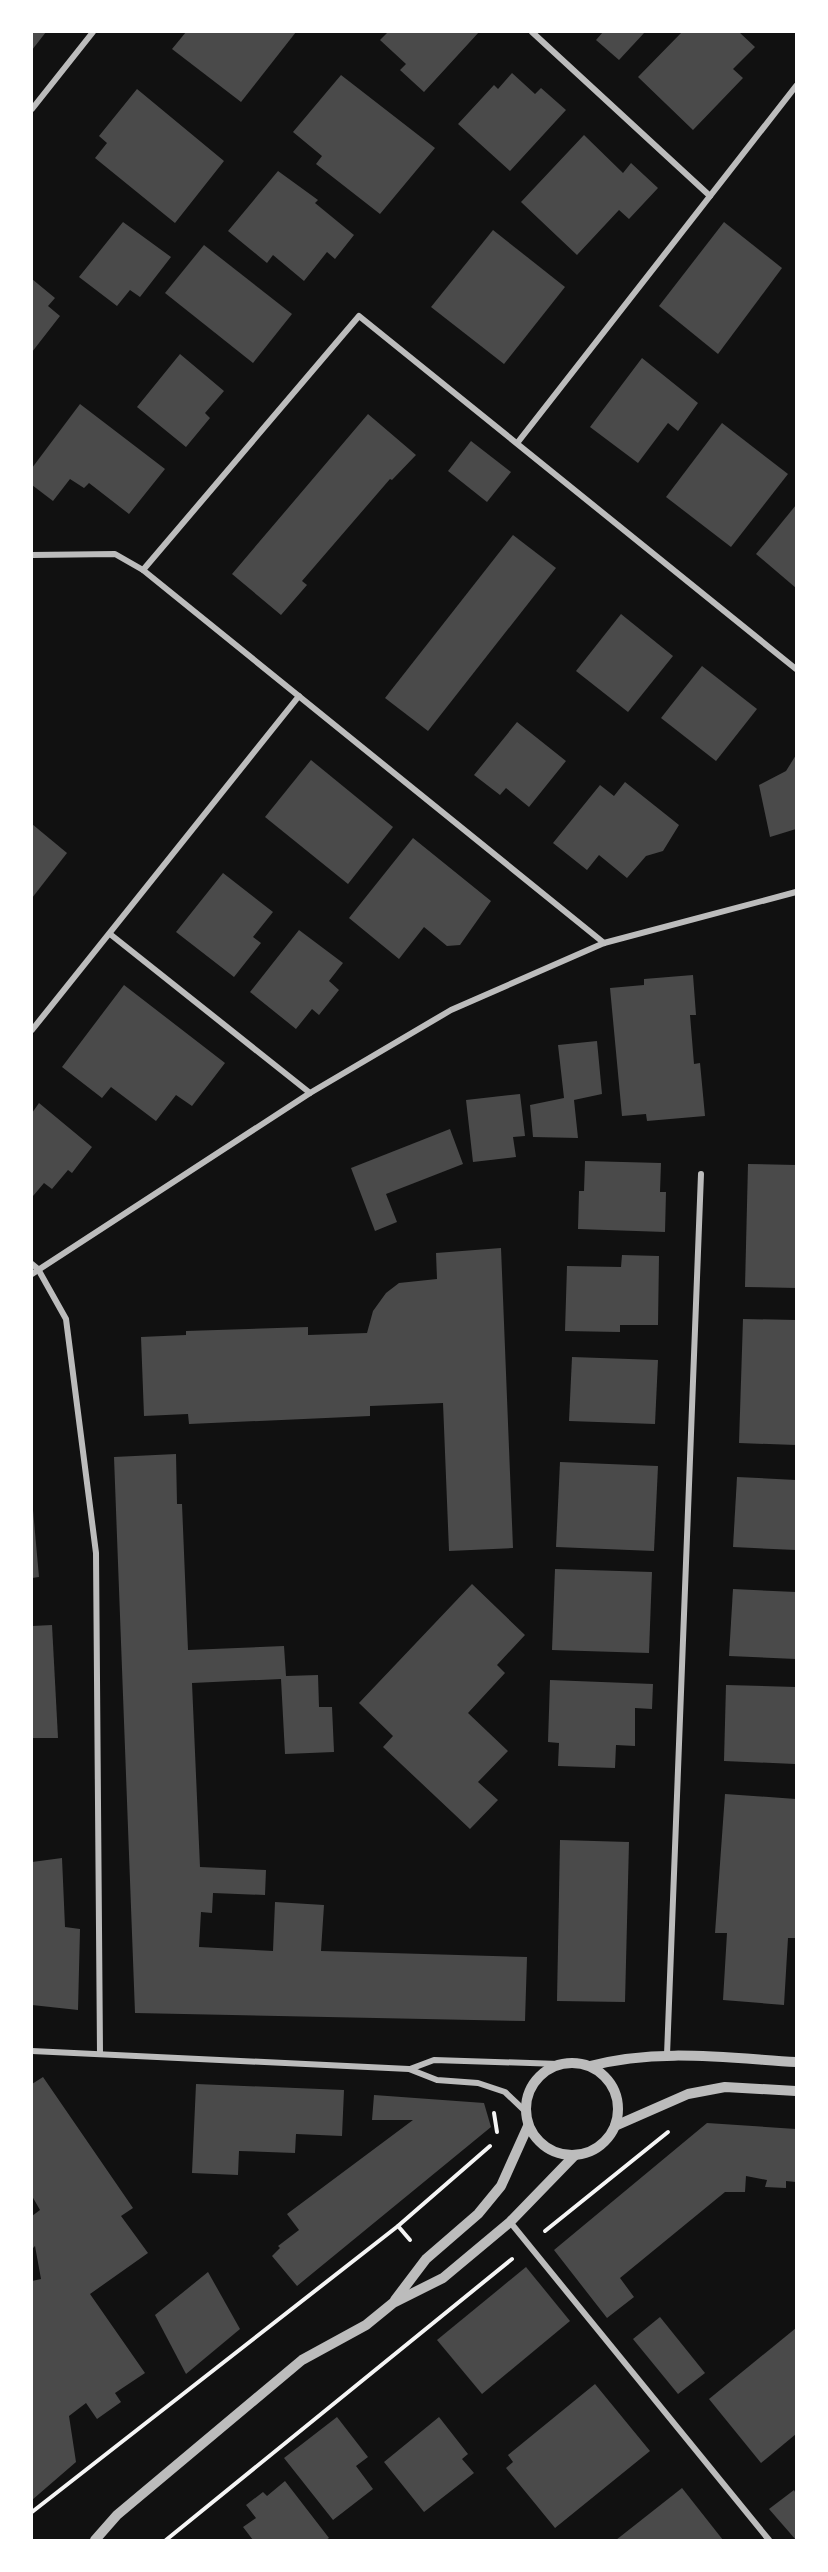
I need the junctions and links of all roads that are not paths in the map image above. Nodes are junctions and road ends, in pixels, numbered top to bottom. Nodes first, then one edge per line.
1 (93, 32) edge
2 (532, 32) edge
3 (796, 86) edge
4 (32, 109) edge
5 (710, 196) junction
6 (518, 442) junction
7 (32, 555) edge
8 (143, 570) junction
9 (796, 669) edge
10 (299, 696) junction
11 (796, 892) edge
12 (110, 934) junction
13 (604, 943) junction
14 (32, 1030) edge
15 (310, 1093) junction
16 (701, 1174) dead end
17 (32, 1264) edge
18 (38, 1269) junction
19 (32, 1274) edge
20 (32, 2051) edge
21 (100, 2054) junction
22 (667, 2055) junction
23 (796, 2062) edge
24 (559, 2064) junction
25 (590, 2066) junction
26 (409, 2069) junction
27 (796, 2091) edge
28 (525, 2110) junction
29 (528, 2126) junction
30 (615, 2126) junction
31 (575, 2156) junction
32 (510, 2223) junction
33 (393, 2303) junction
34 (95, 2541) edge
35 (769, 2541) edge

1 - 4 street
2 - 5 street
3 - 5 street
5 - 6 street
6 - 8 street
6 - 9 street
7 - 8 street
8 - 10 street
10 - 12 street
10 - 13 street
11 - 13 street
12 - 14 street
12 - 15 street
13 - 15 street
15 - 18 street
16 - 22 street
17 - 18 street
18 - 19 street
18 - 21 street
20 - 21 street
21 - 26 street
22 - 23 street
22 - 25 street
24 - 25 street
24 - 26 street
24 - 28 street
25 - 30 street
26 - 28 street
27 - 30 street
28 - 29 street
29 - 31 street
29 - 33 street
30 - 31 street
31 - 32 street
32 - 33 street
32 - 35 street
33 - 34 street

